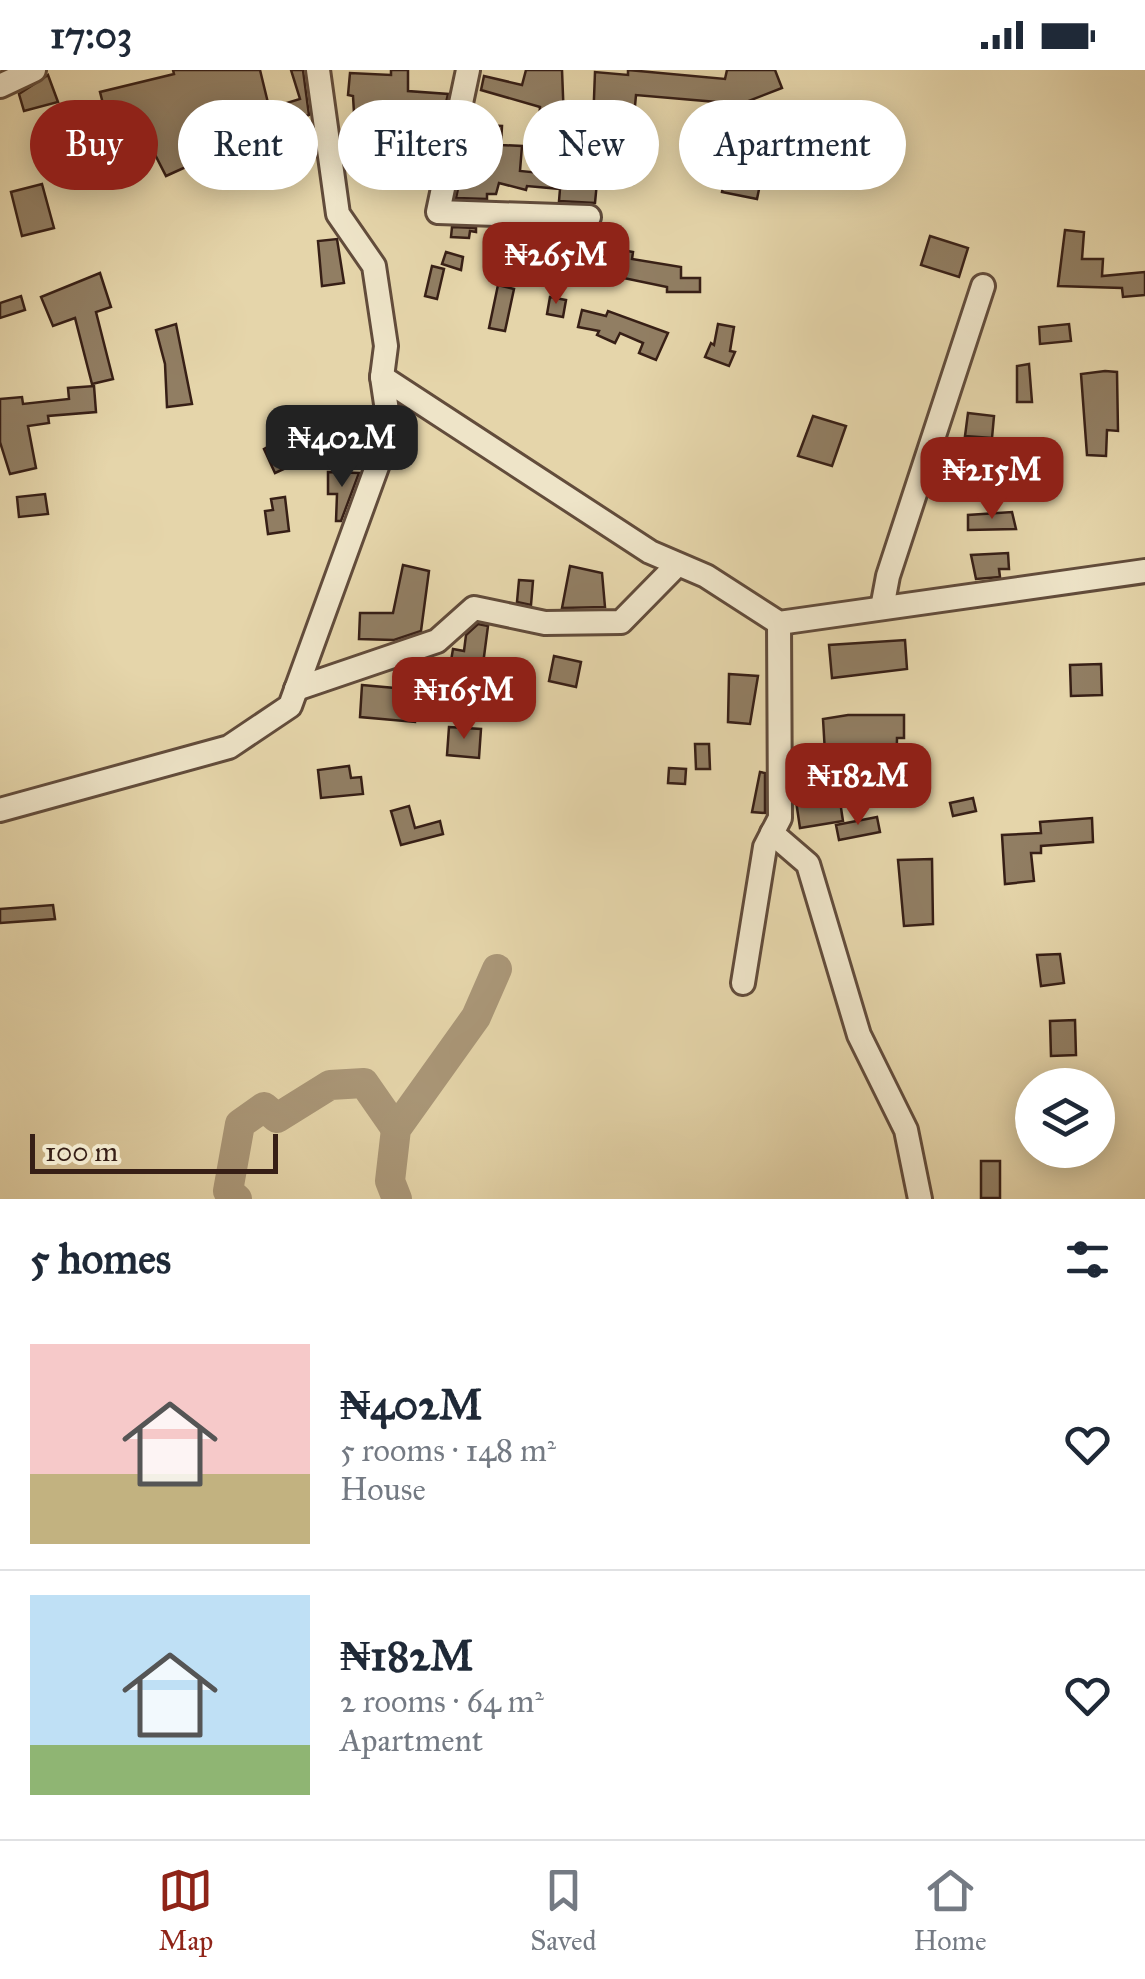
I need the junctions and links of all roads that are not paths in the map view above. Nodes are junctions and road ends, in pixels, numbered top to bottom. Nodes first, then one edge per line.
1 (34, 70) edge
2 (318, 70) edge
3 (468, 70) edge
4 (0, 86) edge
5 (589, 217) dead end
6 (984, 286) dead end
7 (382, 377) junction
8 (677, 565) junction
9 (1145, 572) edge
10 (882, 608) junction
11 (779, 622) junction
12 (296, 690) junction
13 (0, 810) edge
14 (772, 833) junction
15 (744, 983) dead end
16 (920, 1199) edge

1 - 4 street
2 - 7 street
3 - 5 street
6 - 10 street
7 - 8 street
7 - 12 street
8 - 11 street
8 - 12 street
9 - 10 street
10 - 11 street
11 - 14 street
12 - 13 street
14 - 15 street
14 - 16 street

